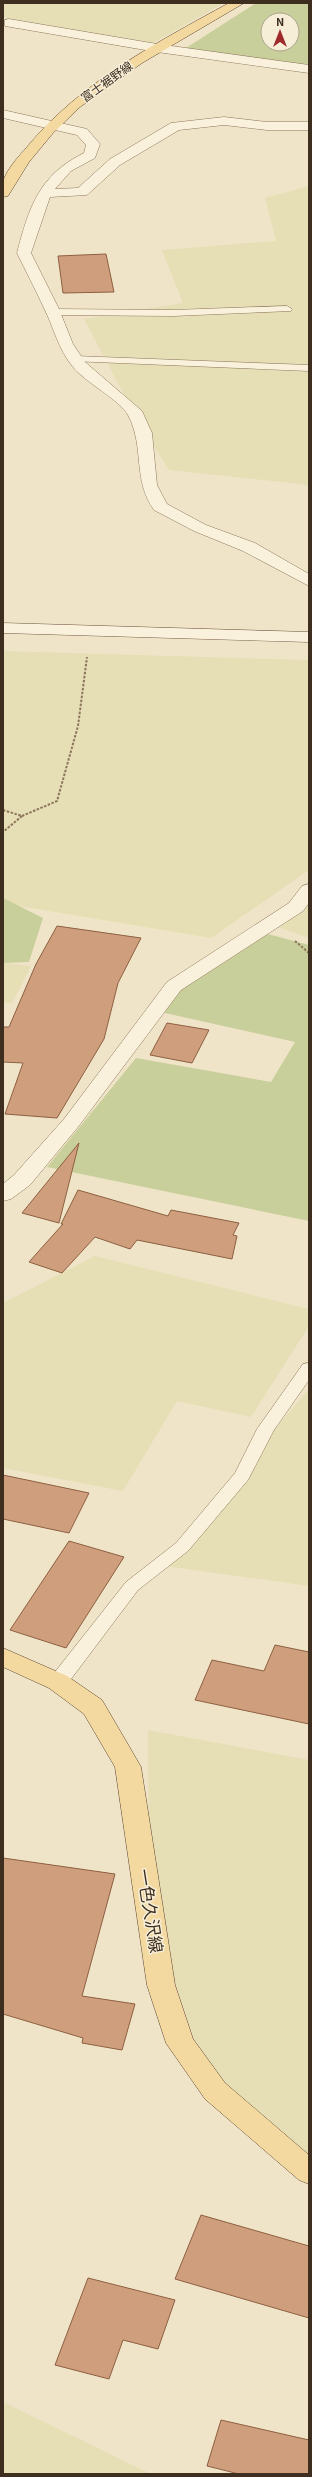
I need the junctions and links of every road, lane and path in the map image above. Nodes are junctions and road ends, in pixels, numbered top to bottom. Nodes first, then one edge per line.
1 (238, 3) edge
2 (6, 21) edge
3 (3, 34) edge
4 (157, 48) junction
5 (309, 69) edge
6 (3, 114) edge
7 (52, 125) junction
8 (309, 126) edge
9 (3, 193) edge
10 (45, 193) junction
11 (287, 309) dead end
12 (53, 312) junction
13 (75, 359) junction
14 (309, 368) edge
15 (309, 582) edge
16 (3, 628) edge
17 (86, 630) junction
18 (309, 637) edge
19 (3, 810) edge
20 (22, 816) junction
21 (3, 832) edge
22 (309, 890) edge
23 (3, 1194) edge
24 (309, 1368) edge
25 (3, 1657) edge
26 (58, 1682) junction
27 (309, 2172) edge

1 - 4 main road, 富士裾野線
2 - 3 street
2 - 4 street
4 - 5 street
4 - 7 main road, 富士裾野線
6 - 7 street
7 - 9 main road, 富士裾野線
7 - 10 street
8 - 10 street
10 - 12 street
11 - 12 lane
12 - 13 street
13 - 14 lane
13 - 15 street
16 - 17 street
17 - 18 street
17 - 20 path
19 - 20 path
20 - 21 path
22 - 23 street
24 - 26 lane
25 - 26 main road, 一色久沢線
26 - 27 main road, 一色久沢線

